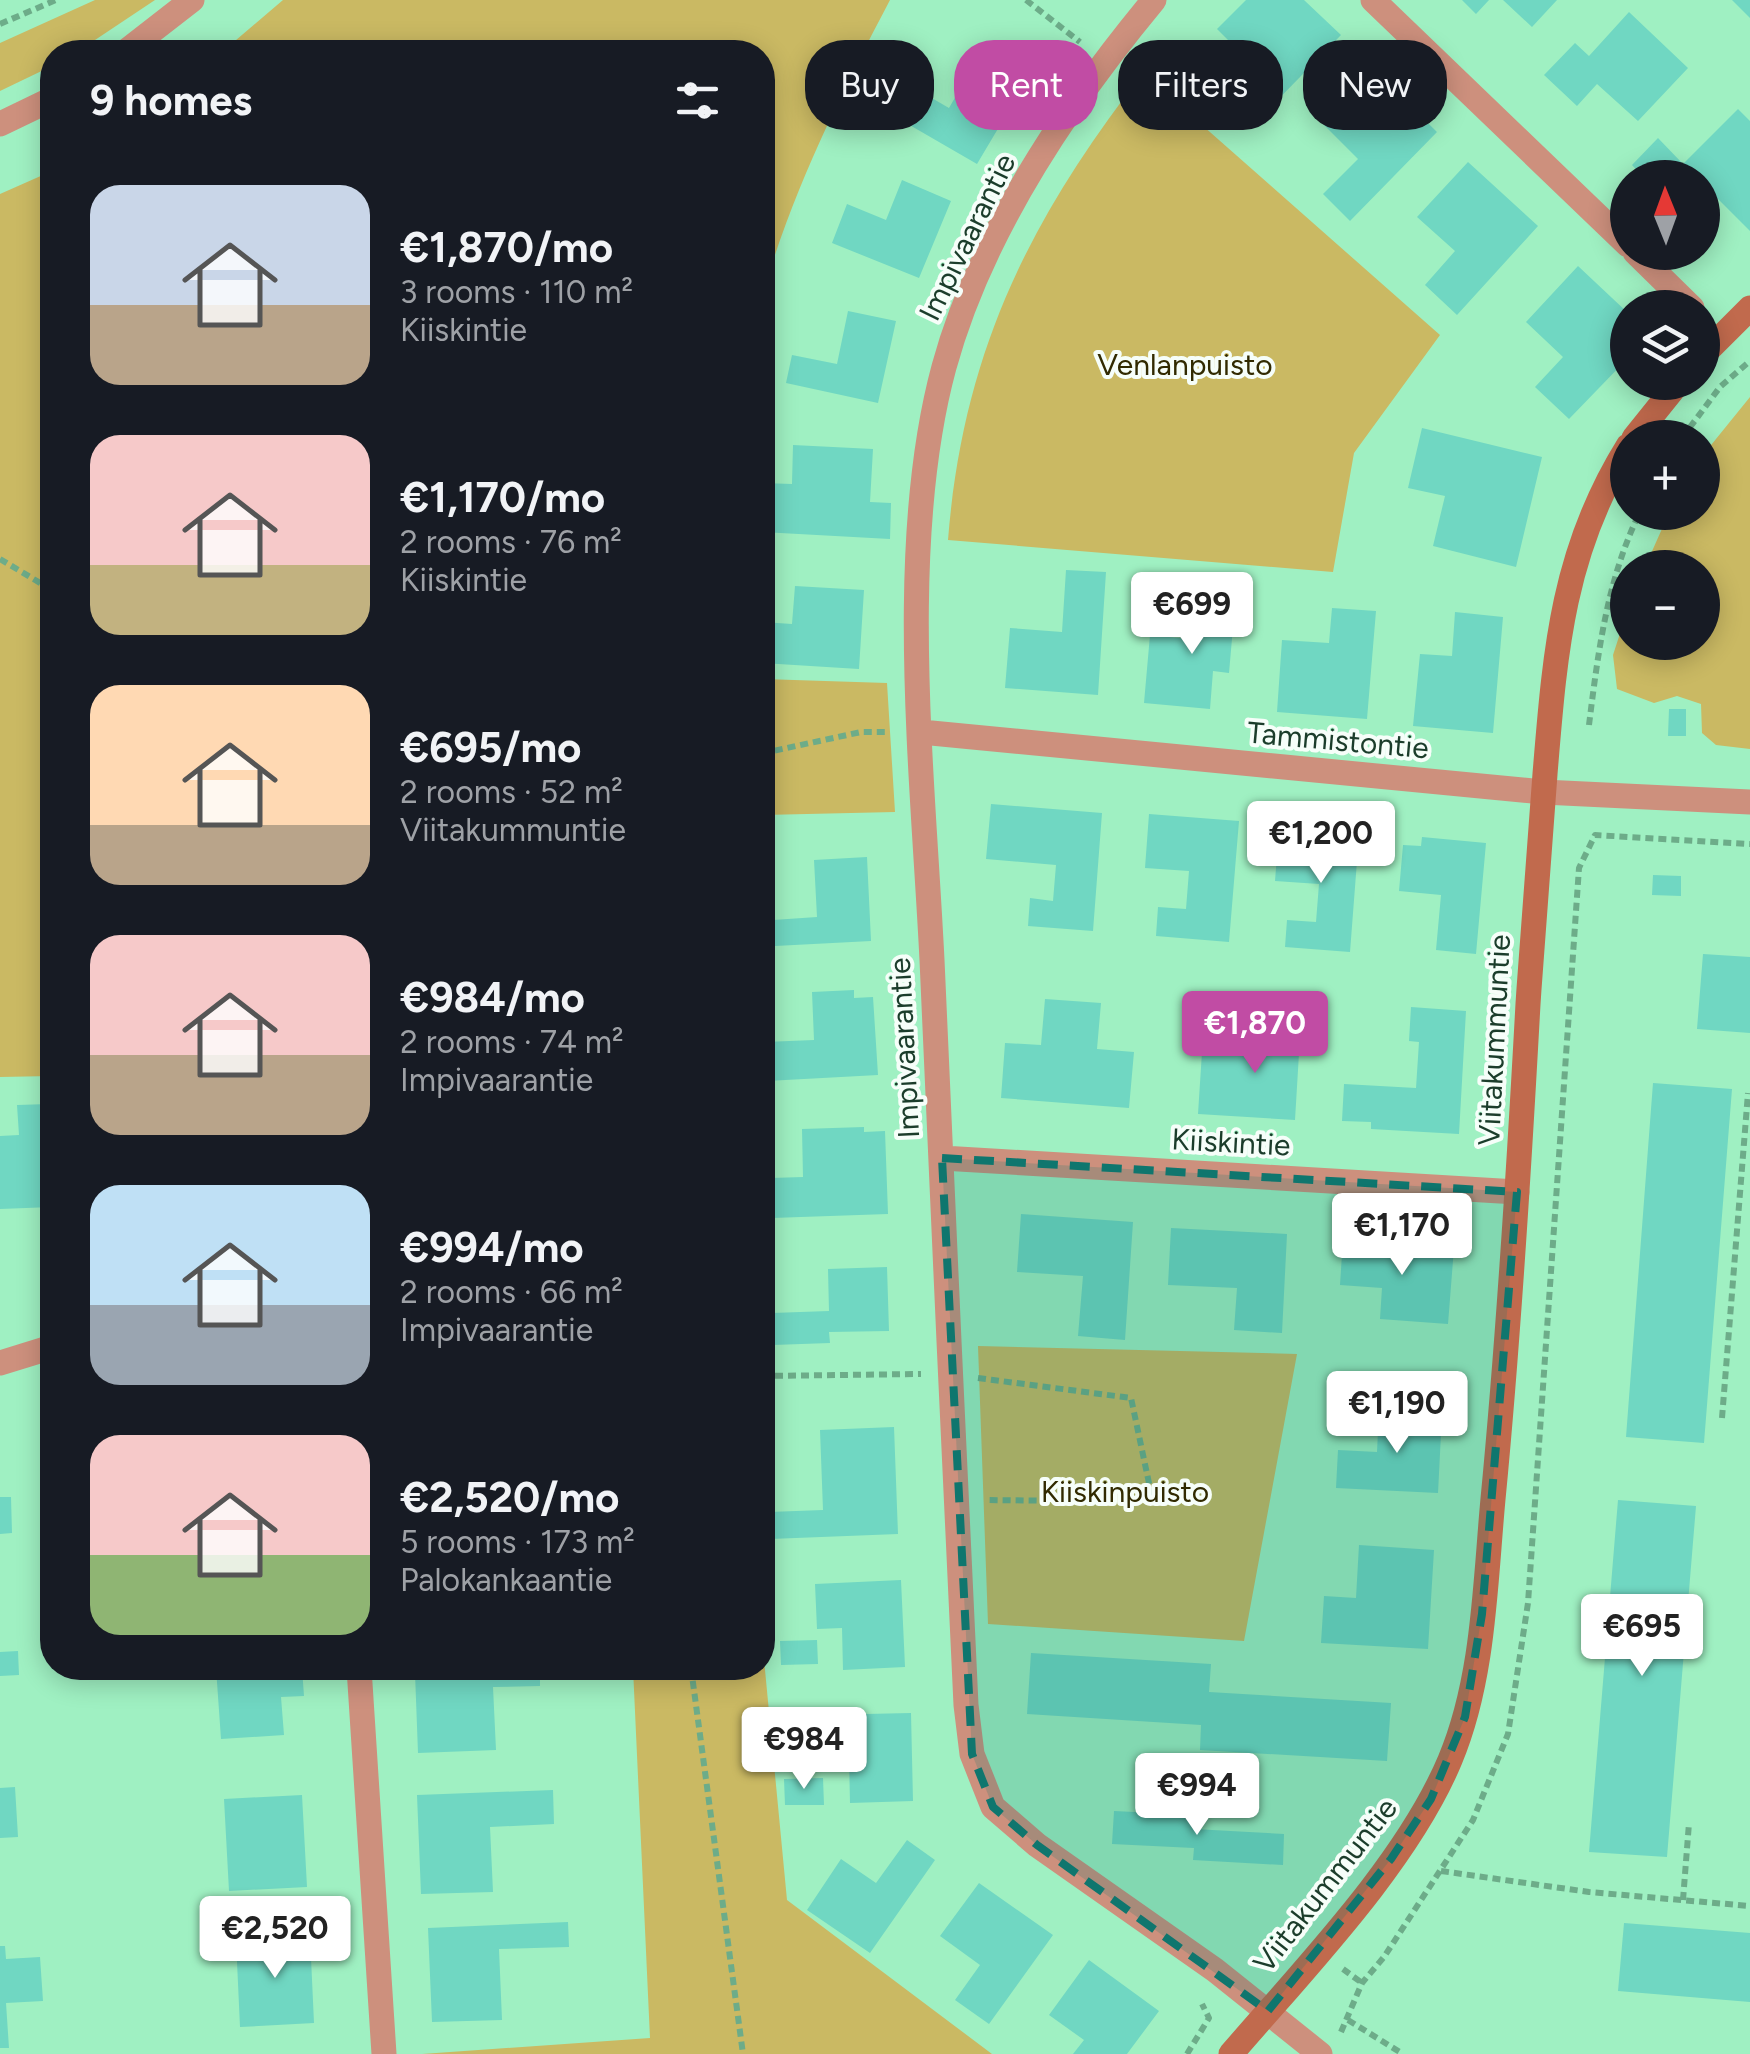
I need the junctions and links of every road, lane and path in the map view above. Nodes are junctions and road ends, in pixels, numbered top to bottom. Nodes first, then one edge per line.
1 (56, 0) edge
2 (192, 0) edge
3 (1026, 0) edge
4 (1154, 0) edge
5 (1374, 0) edge
6 (0, 24) edge
7 (141, 40) edge
8 (1104, 60) junction
9 (40, 105) edge
10 (0, 124) edge
11 (1610, 228) edge
12 (1653, 270) edge
13 (1674, 290) edge
14 (1750, 308) edge
15 (1720, 333) edge
16 (1724, 336) junction
17 (1720, 340) edge
18 (1750, 362) edge
19 (1664, 400) edge
20 (1648, 420) edge
21 (1695, 420) edge
22 (1610, 478) edge
23 (1634, 530) edge
24 (0, 559) edge
25 (40, 583) edge
26 (1589, 725) dead end
27 (920, 732) junction
28 (775, 750) edge
29 (1544, 792) junction
30 (1750, 802) edge
31 (1595, 835) dead end
32 (1750, 844) edge
33 (1748, 1093) edge
34 (942, 1158) junction
35 (1517, 1192) junction
36 (40, 1351) edge
37 (0, 1363) edge
38 (949, 1374) junction
39 (775, 1376) edge
40 (1722, 1418) dead end
41 (956, 1501) junction
42 (360, 1680) edge
43 (694, 1680) edge
44 (1689, 1823) dead end
45 (1441, 1870) dead end
46 (1683, 1900) junction
47 (1750, 1906) edge
48 (1338, 1965) dead end
49 (1362, 1983) dead end
50 (1197, 1994) dead end
51 (1268, 2012) junction
52 (1348, 2020) dead end
53 (384, 2054) edge
54 (743, 2054) edge
55 (1187, 2054) edge
56 (1231, 2054) edge
57 (1320, 2054) edge
58 (1403, 2054) edge

1 - 6 path
2 - 7 street
3 - 8 path
4 - 8 street, Impivaarantie
5 - 11 street
8 - 27 street, Impivaarantie
9 - 10 street
12 - 13 street
14 - 16 street
15 - 16 street
16 - 17 street
18 - 21 path
19 - 20 street
22 - 29 street, Viitakummuntie
23 - 26 path
24 - 25 path
27 - 28 path
27 - 29 street, Tammistontie
27 - 34 street, Impivaarantie
29 - 30 street, Tammistontie
29 - 35 street, Viitakummuntie
31 - 32 path
33 - 40 path
34 - 35 street, Kiiskintie
34 - 38 street, Impivaarantie
35 - 51 street, Viitakummuntie
36 - 37 street
38 - 39 path
38 - 41 street, Impivaarantie
38 - 41 path
41 - 51 street, Impivaarantie
42 - 53 street
43 - 54 path
44 - 46 path
45 - 46 path
46 - 47 path
48 - 49 path
50 - 55 path
51 - 56 street, Viitakummuntie
51 - 57 street, Impivaarantie
52 - 58 path

